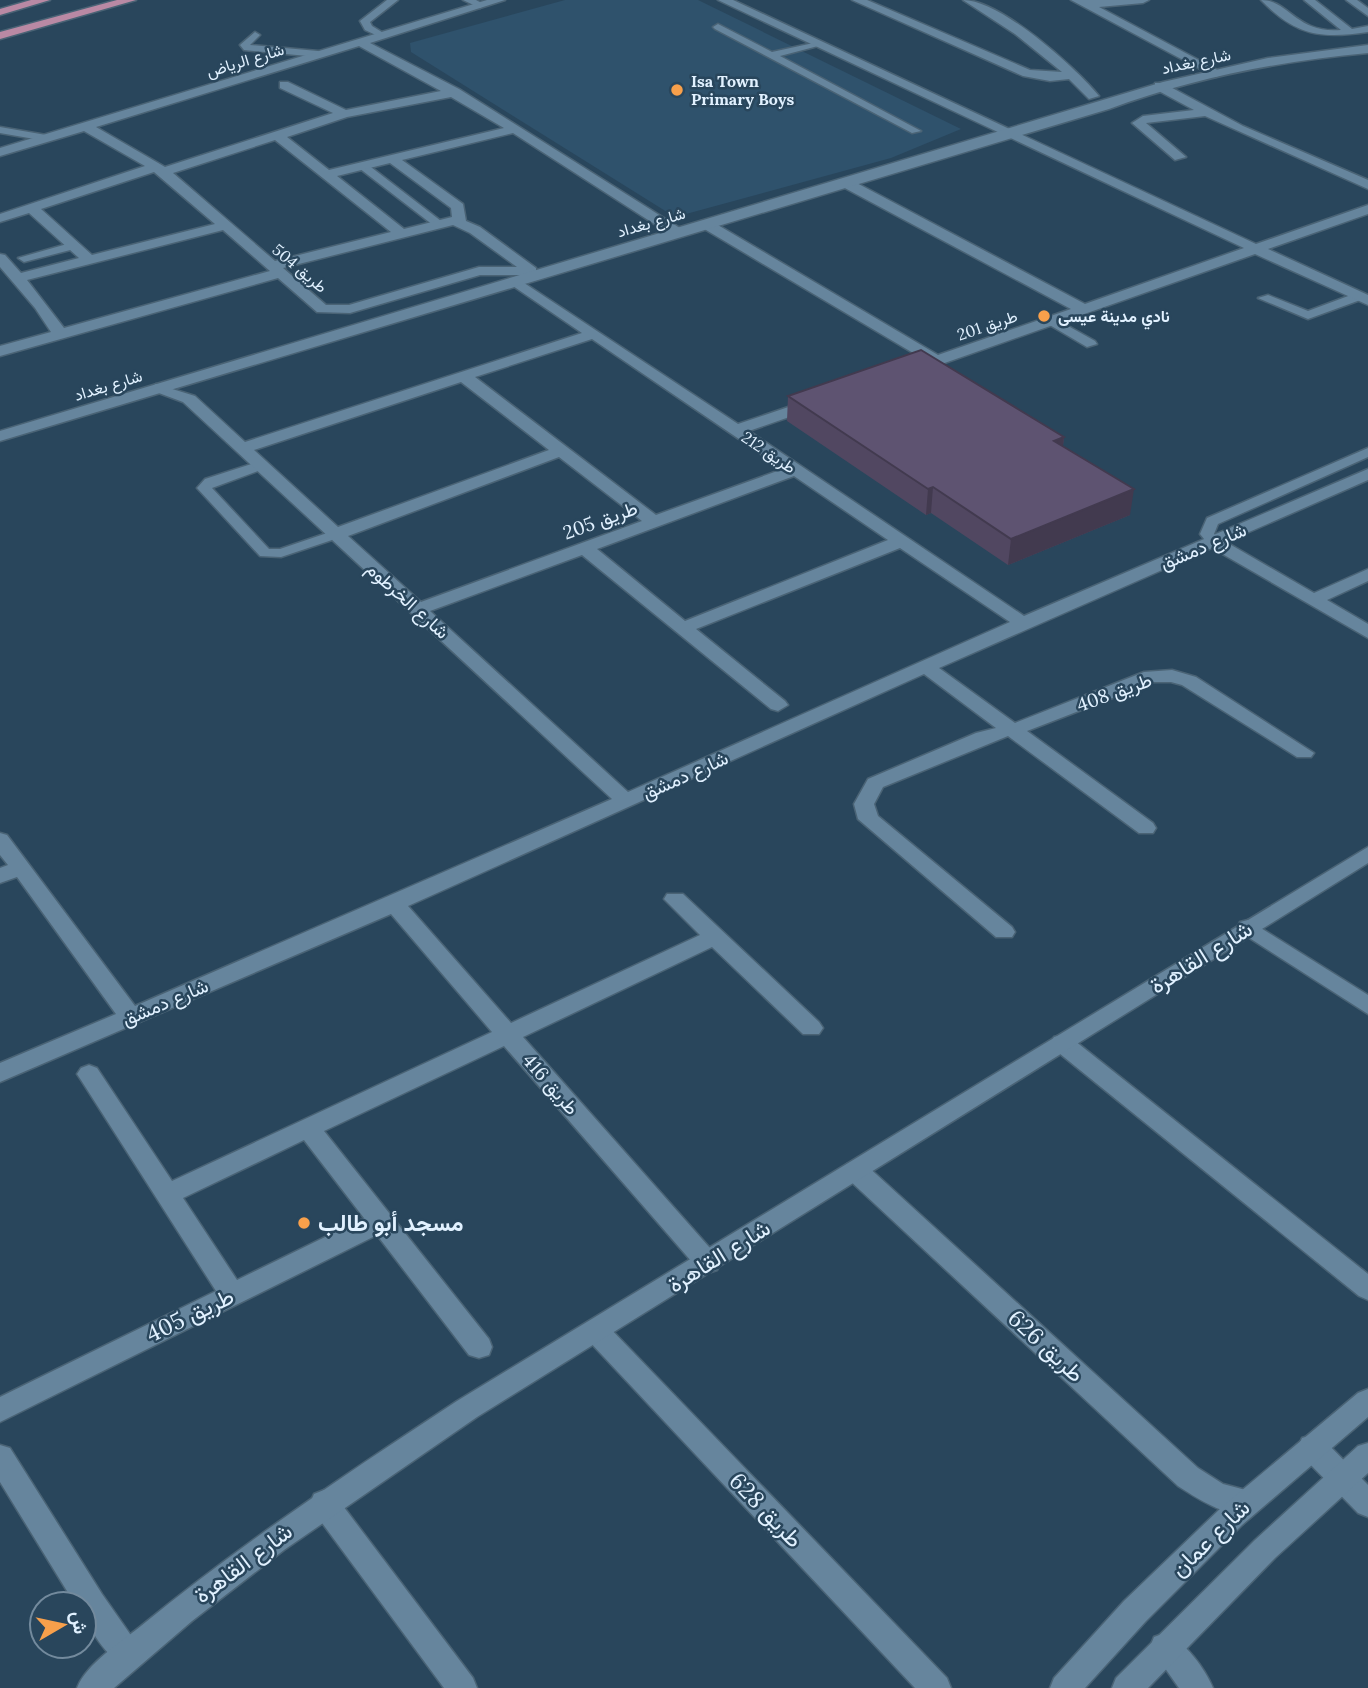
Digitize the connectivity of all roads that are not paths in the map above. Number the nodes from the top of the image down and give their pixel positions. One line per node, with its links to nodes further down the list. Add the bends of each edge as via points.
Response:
1 (44, 0): 14 (main road)
2 (130, 0): 21 (main road)
3 (393, 0): 19 (lane, via 365,21)
4 (499, 0): 12 (street, شارع الرياض)
5 (724, 0): 23 (street)
6 (858, 0): 28 (street, via 1027,73)
7 (969, 0): 28 (street)
8 (1143, 0): 13 (street)
9 (1266, 0): 18 (lane, via 1307,32)
10 (1309, 0): 18 (lane)
11 (1351, 0): 15 (lane)
12 (474, 2): 19 (street, شارع الرياض)
13 (1082, 3): 27 (street)
14 (0, 12)
15 (1367, 12)
16 (718, 27): 26 (lane)
17 (1368, 29): 18 (lane)
18 (1349, 32)
19 (380, 34): 22 (street, شارع الرياض)
20 (255, 35): 25 (lane, via 247,48)
21 (0, 36)
22 (360, 41): 25 (street, شارع الرياض); 31 (street)
23 (815, 44): 26 (lane); 39 (street)
24 (1368, 51): 27 (street, شارع بغداد, via 1315,55)
25 (318, 54): 35 (street, شارع الرياض)
26 (770, 55): 38 (lane)
27 (1219, 74): 30 (street, شارع بغداد)
28 (1074, 75): 32 (street)
29 (284, 85): 34 (street)
30 (1159, 86): 33 (street); 39 (street, شارع بغداد)
31 (456, 92): 34 (street); 36 (street)
32 (1093, 96)
33 (1205, 112): 43 (street, via 1138,123); 49 (street)
34 (344, 114): 40 (street)
35 (85, 126): 41 (street, شارع الرياض); 46 (street, طريق 504)
36 (515, 129): 44 (street); 58 (street)
37 (0, 130): 41 (lane)
38 (916, 131)
39 (1012, 134): 48 (street, شارع بغداد); 60 (street)
40 (278, 136): 46 (street); 47 (street)
41 (46, 138): 42 (street, شارع الرياض)
42 (0, 152)
43 (1180, 157)
44 (393, 159): 45 (street); 53 (street, via 458,207)
45 (363, 166): 47 (street); 54 (lane)
46 (159, 170): 50 (street); 56 (street, طريق 504)
47 (327, 174): 57 (street)
48 (846, 183): 55 (street, شارع بغداد); 70 (street)
49 (1368, 186)
50 (31, 207): 52 (street); 59 (street)
51 (1368, 209): 60 (street, طريق 201)
52 (0, 218)
53 (456, 220): 54 (street); 65 (street)
54 (438, 223): 57 (street)
55 (706, 224): 58 (street, شارع بغداد); 76 (street)
56 (223, 226): 63 (street); 64 (street, طريق 504)
57 (401, 233): 64 (street)
58 (678, 233): 65 (street, شارع بغداد)
59 (74, 246): 62 (lane); 63 (street)
60 (1257, 249): 69 (street); 70 (street, طريق 201)
61 (0, 258): 66 (street)
62 (24, 258)
63 (89, 260): 66 (street)
64 (275, 270): 65 (street, طريق 504, via 318,306 335,311 479,271); 72 (street)
65 (533, 273): 67 (street, شارع بغداد)
66 (19, 278): 72 (street)
67 (515, 281): 73 (street, طريق 212); 79 (street, شارع بغداد)
68 (1264, 298): 69 (lane, via 1308,315)
69 (1363, 298)
70 (1085, 310): 71 (street, طريق 201)
71 (1052, 321): 74 (lane); 76 (street, طريق 201)
72 (61, 334): 75 (street)
73 (593, 334): 78 (street); 83 (street, طريق 212)
74 (1091, 344)
75 (0, 351)
76 (937, 361): 77 (street, طريق 201)
77 (899, 374)
78 (463, 376): 85 (street); 86 (street)
79 (193, 378): 80 (street, شارع بغداد); 81 (street)
80 (156, 389): 81 (street, شارع الخرطوم); 84 (street, شارع بغداد)
81 (189, 399): 85 (street, شارع الخرطوم)
82 (824, 400): 83 (street)
83 (736, 430): 89 (street, طريق 212)
84 (0, 436)
85 (242, 448): 88 (street, شارع الخرطوم)
86 (561, 451): 91 (street); 92 (street)
87 (1368, 452): 94 (lane, via 1212,521 1207,529)
88 (261, 465): 92 (street, شارع الخرطوم); 92 (lane, via 209,482 204,488 262,550 281,553)
89 (795, 470): 91 (street, طريق 205); 93 (street, طريق 212)
90 (1368, 474): 94 (street, شارع دمشق)
91 (654, 522): 95 (street, طريق 205)
92 (336, 534): 98 (street, شارع الخرطوم)
93 (901, 541): 99 (street, طريق 212); 100 (street)
94 (1214, 542): 97 (street); 99 (street, شارع دمشق)
95 (584, 548): 98 (street, طريق 205); 100 (street)
96 (1368, 574): 97 (street)
97 (1313, 600): 101 (street)
98 (419, 609): 106 (street, شارع الخرطوم)
99 (1023, 623): 102 (street, شارع دمشق)
100 (683, 628): 103 (street)
101 (1368, 632)
102 (926, 667): 104 (street); 106 (street, شارع دمشق)
103 (779, 705)
104 (1012, 729): 105 (street, طريق 408, via 1142,678 1172,676 1196,684); 107 (street); 115 (street, طريق 408, via 875,783 864,804 868,819)
105 (1304, 753)
106 (626, 802): 113 (street, شارع دمشق)
107 (1146, 828)
108 (0, 840): 110 (street)
109 (1368, 854): 114 (street, شارع القاهرة)
110 (21, 868): 111 (street); 118 (street)
111 (0, 876)
112 (675, 899): 116 (street)
113 (394, 904): 118 (street, شارع دمشق); 120 (street, طريق 416)
114 (1248, 927): 117 (street); 121 (street, شارع القاهرة)
115 (1004, 932)
116 (715, 937): 119 (street); 120 (street)
117 (1368, 1006)
118 (131, 1017): 122 (street, شارع دمشق)
119 (811, 1028)
120 (508, 1034): 124 (street); 128 (street, طريق 416)
121 (1062, 1043): 125 (street, شارع القاهرة); 129 (street)
122 (0, 1073)
123 (89, 1074): 126 (street)
124 (308, 1128): 126 (street); 127 (street)
125 (856, 1171): 128 (street, شارع القاهرة); 139 (street, طريق 626, via 1188,1477 1216,1495)
126 (167, 1194): 130 (street)
127 (380, 1221): 130 (street, طريق 405); 132 (street)
128 (708, 1263): 131 (street, شارع القاهرة)
129 (1368, 1289)
130 (232, 1294): 134 (street, طريق 405)
131 (596, 1331): 140 (street, شارع القاهرة); 146 (street, طريق 628)
132 (479, 1347)
133 (1368, 1401): 135 (street, شارع عمان)
134 (0, 1410)
135 (1312, 1447): 138 (street); 139 (street, شارع عمان)
136 (1368, 1455): 138 (street)
137 (0, 1457): 143 (street, via 91,1604)
138 (1342, 1477): 141 (street); 142 (street)
139 (1247, 1502): 147 (street, شارع عمان, via 1135,1611)
140 (324, 1503): 143 (street, شارع القاهرة, via 221,1577); 145 (street)
141 (1368, 1504)
142 (1165, 1647): 148 (street); 149 (street)
143 (129, 1654): 144 (street, شارع القاهرة)
144 (92, 1688)
145 (462, 1688)
146 (936, 1688)
147 (1065, 1688)
148 (1127, 1688)
149 (1198, 1688)

